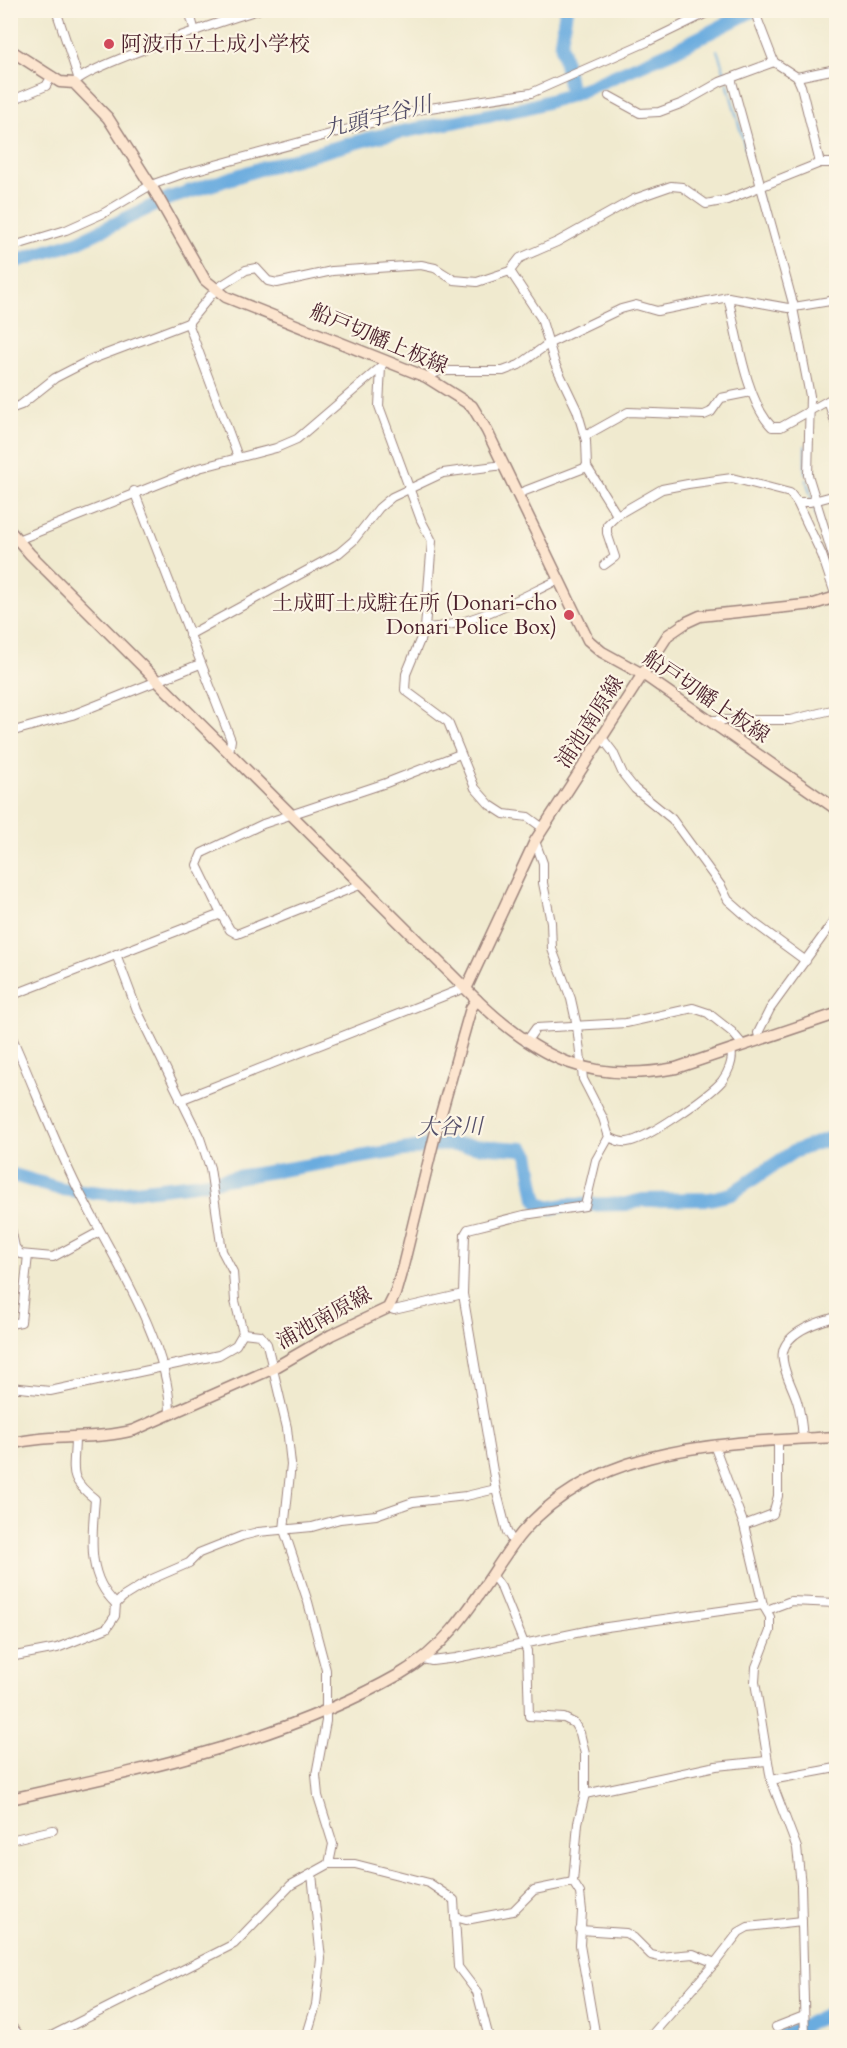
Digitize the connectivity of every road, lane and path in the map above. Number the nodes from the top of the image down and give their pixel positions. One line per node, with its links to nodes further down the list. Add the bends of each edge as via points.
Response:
1 (56, 10): 13 (street)
2 (189, 10): 6 (street)
3 (258, 10): 6 (street)
4 (713, 10): 18 (street, via 531,93 423,109 182,174)
5 (754, 10): 8 (street)
6 (195, 32): 13 (street)
7 (10, 50): 10 (main road, 船戸切幡上板線)
8 (774, 62): 11 (street); 12 (street)
9 (837, 69): 11 (street)
10 (52, 76): 13 (main road, 船戸切幡上板線, via 60,82); 15 (street, via 46,86)
11 (797, 77): 16 (street)
12 (728, 79): 14 (street, via 683,103 652,113 640,113); 19 (street)
13 (76, 80): 18 (main road, 船戸切幡上板線, via 108,118)
14 (609, 96)
15 (10, 101)
16 (820, 163): 17 (street, via 833,162); 19 (street)
17 (837, 166)
18 (153, 188): 20 (street, via 66,230); 22 (main road, 船戸切幡上板線, via 205,280)
19 (759, 189): 21 (street, via 706,204 682,187 670,186 634,199 520,258); 25 (street)
20 (10, 247)
21 (510, 271): 22 (street, via 477,282 454,280 435,268 421,265 332,271 277,283 268,281 256,268); 27 (street, via 541,318)
22 (216, 289): 26 (street); 28 (main road, 船戸切幡上板線, via 226,297)
23 (728, 297): 25 (street); 27 (street, via 657,311 636,305); 30 (street)
24 (837, 300): 25 (street)
25 (792, 308): 34 (street, via 807,377)
26 (188, 323): 33 (street, via 90,360); 37 (street)
27 (548, 344): 29 (street, via 519,365 503,371 440,371); 36 (street)
28 (383, 364): 29 (main road, 船戸切幡上板線); 37 (street, via 297,439); 40 (street, via 379,406)
29 (426, 377): 38 (main road, 船戸切幡上板線, via 472,406)
30 (751, 392): 34 (street, via 772,427 781,427); 36 (street, via 721,398 704,415 628,412)
31 (837, 396): 32 (street)
32 (828, 401): 34 (street); 35 (street)
33 (10, 409)
34 (808, 413): 45 (street, via 807,464)
35 (837, 425)
36 (585, 436): 39 (street)
37 (238, 457): 41 (street)
38 (503, 465): 40 (street, via 443,473); 42 (main road, 船戸切幡上板線)
39 (587, 466): 42 (street); 46 (street)
40 (412, 489): 52 (street, via 432,541); 53 (street, via 379,508 339,553)
41 (134, 491): 47 (street); 53 (street)
42 (517, 494): 50 (main road, 船戸切幡上板線)
43 (837, 495): 45 (street)
44 (797, 502): 45 (street); 46 (street, via 790,493 732,478 662,489); 51 (street)
45 (813, 502): 49 (street)
46 (617, 515): 48 (street, via 607,525 615,557)
47 (13, 538): 56 (main road)
48 (604, 565)
49 (837, 566)
50 (558, 580): 52 (street, via 448,627); 55 (main road, 船戸切幡上板線, via 588,640)
51 (836, 597): 55 (main road, 浦池南原線, via 814,604 700,616 687,621 668,635)
52 (425, 628): 62 (street, via 406,674 405,690 448,722)
53 (189, 635): 54 (street)
54 (200, 664): 56 (street); 61 (street, via 231,740)
55 (644, 675): 58 (main road, 船戸切幡上板線); 60 (main road, 浦池南原線)
56 (157, 681): 59 (street, via 72,715); 61 (main road)
57 (837, 709): 58 (street, via 790,720)
58 (707, 721): 63 (main road, 船戸切幡上板線)
59 (10, 732)
60 (603, 739): 65 (main road, 浦池南原線); 71 (street, via 622,774 672,819 722,886 728,900)
61 (228, 752): 64 (main road)
62 (460, 754): 64 (street); 65 (street, via 475,788 490,805 504,814 528,817)
63 (837, 809)
64 (290, 814): 67 (main road); 68 (street, via 202,853 197,865)
65 (543, 828): 66 (main road, 浦池南原線)
66 (535, 841): 72 (main road, 浦池南原線); 76 (street, via 543,863 552,949)
67 (362, 884): 68 (street, via 237,934); 72 (main road)
68 (221, 914): 70 (street)
69 (837, 918): 71 (street)
70 (116, 954): 73 (street); 83 (street, via 136,1010)
71 (806, 961): 78 (street, via 770,1009 758,1033)
72 (467, 987): 74 (main road); 83 (street)
73 (10, 996)
74 (477, 1000): 79 (main road); 89 (main road, 浦池南原線, via 471,1008 398,1284)
75 (837, 1014): 78 (main road)
76 (577, 1026): 79 (street, via 536,1028); 80 (street, via 626,1023 693,1008 708,1012); 82 (street)
77 (10, 1033): 86 (street)
78 (760, 1040): 80 (main road)
79 (526, 1042): 82 (main road)
80 (743, 1045): 81 (main road)
81 (730, 1050): 82 (main road, via 676,1068 632,1075); 84 (street, via 728,1071 722,1081 676,1116 638,1140 624,1143)
82 (581, 1068): 84 (street)
83 (180, 1100): 92 (street, via 200,1138 212,1177 222,1251 233,1272)
84 (609, 1137): 88 (street, via 596,1160 585,1206 468,1229)
85 (10, 1224): 87 (street, via 15,1247 20,1254)
86 (99, 1232): 87 (street, via 53,1257); 93 (street, via 128,1283)
87 (28, 1255): 91 (street, via 21,1322)
88 (464, 1294): 89 (street, via 394,1310); 103 (street)
89 (388, 1308): 94 (main road, 浦池南原線, via 330,1335)
90 (837, 1317): 99 (street, via 793,1337 783,1354 798,1403)
91 (10, 1324)
92 (243, 1333): 93 (street, via 236,1345 219,1355); 94 (street, via 260,1335)
93 (164, 1368): 95 (street, via 50,1391); 96 (street)
94 (274, 1368): 96 (main road, 浦池南原線); 105 (street, via 291,1464)
95 (10, 1387)
96 (170, 1412): 97 (main road, 浦池南原線, via 117,1435)
97 (75, 1436): 101 (main road, 浦池南原線, via 38,1437); 109 (street, via 74,1479 95,1499 93,1564 97,1579)
98 (837, 1437): 99 (main road)
99 (803, 1438): 100 (main road)
100 (778, 1440): 102 (main road); 104 (street, via 778,1496 773,1514)
101 (10, 1444)
102 (714, 1445): 104 (street); 106 (main road, via 677,1451 592,1477 550,1505)
103 (496, 1489): 105 (street); 106 (street, via 507,1532)
104 (744, 1525): 110 (street)
105 (284, 1530): 109 (street, via 258,1532 199,1553 189,1563 133,1591); 114 (street, via 326,1670)
106 (514, 1543): 107 (main road)
107 (493, 1576): 111 (street); 113 (main road, via 457,1625)
108 (837, 1603): 110 (street, via 791,1601)
109 (116, 1604): 112 (street, via 115,1616 107,1628 57,1648)
110 (765, 1607): 111 (street, via 600,1628); 115 (street, via 770,1631 756,1666 755,1682)
111 (524, 1644): 113 (street, via 456,1658); 118 (street, via 529,1716 564,1718 574,1723 585,1755)
112 (10, 1657)
113 (423, 1659): 114 (main road)
114 (326, 1709): 119 (main road, via 213,1750); 122 (street, via 316,1775 318,1796 333,1844)
115 (766, 1761): 117 (street); 118 (street, via 716,1766)
116 (837, 1768): 117 (street)
117 (771, 1780): 126 (street, via 796,1848)
118 (585, 1794): 124 (street)
119 (10, 1799)
120 (53, 1830): 121 (street)
121 (10, 1840)
122 (329, 1864): 123 (street); 125 (street, via 355,1864 429,1883 454,1900)
123 (312, 1874): 133 (street, via 291,1885 234,1944); 134 (street, via 321,1959 316,2005)
124 (573, 1881): 125 (street, via 534,1890 513,1911 466,1920); 127 (street, via 580,1893)
125 (454, 1917): 135 (street, via 458,1967 477,1992)
126 (802, 1920): 128 (street, via 748,1927 738,1932); 129 (street)
127 (580, 1930): 128 (street, via 626,1933 651,1955 693,1954); 136 (street)
128 (715, 1963): 137 (street)
129 (804, 2017): 131 (street); 138 (street)
130 (10, 2025): 132 (street)
131 (776, 2027)
132 (22, 2037)
133 (47, 2037)
134 (306, 2037)
135 (489, 2037)
136 (596, 2037)
137 (649, 2037)
138 (804, 2037)

